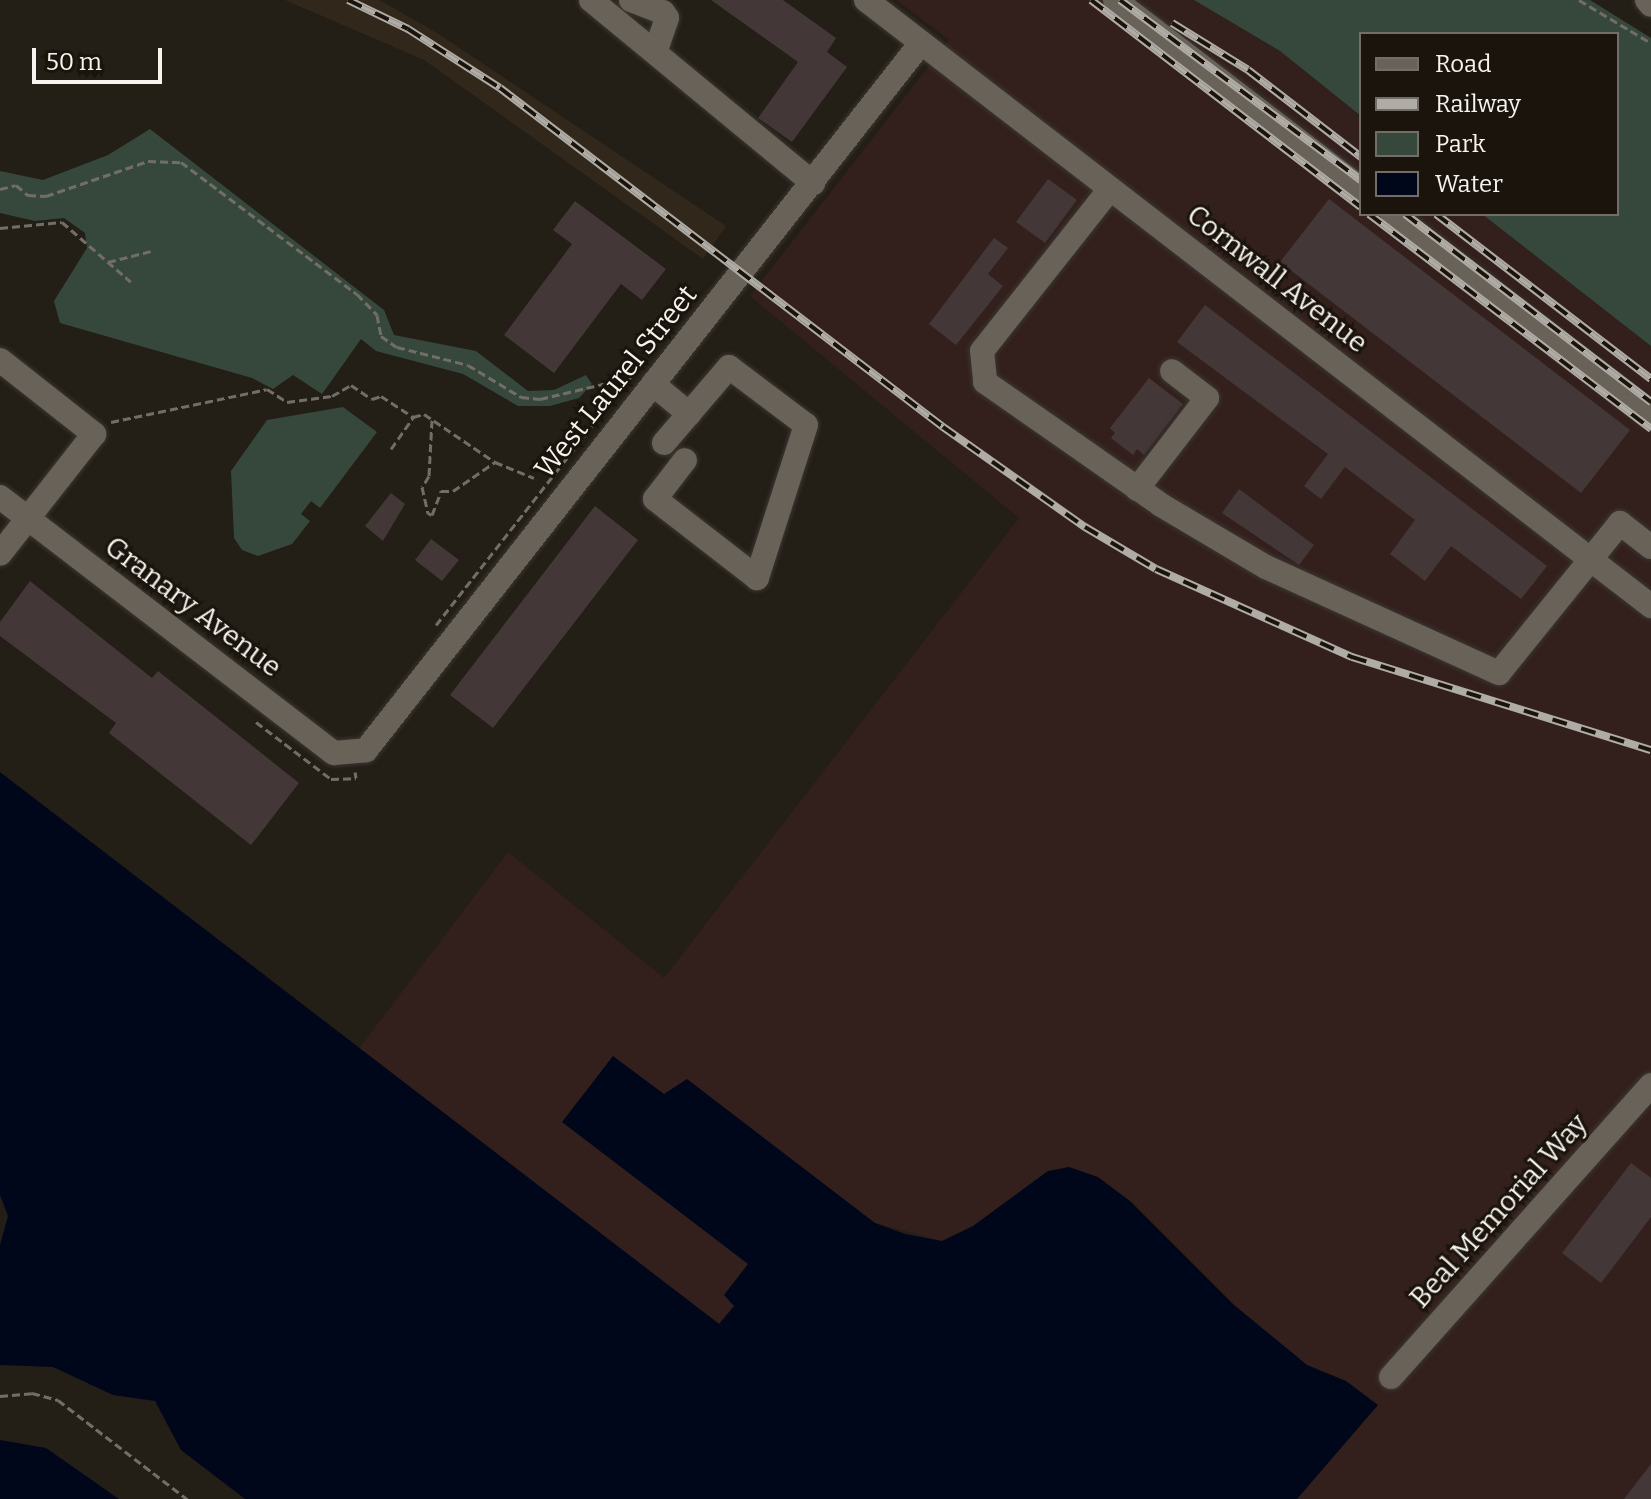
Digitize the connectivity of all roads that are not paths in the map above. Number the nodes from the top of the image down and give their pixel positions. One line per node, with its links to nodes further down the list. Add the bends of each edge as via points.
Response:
1 (631, 0): 8 (street, via 667,18)
2 (866, 0): 7 (street, Cornwall Avenue)
3 (1115, 0): 10 (street)
4 (1647, 0): 6 (street)
5 (601, 4): 8 (street)
6 (1651, 5)
7 (921, 43): 9 (street, West Laurel Street); 11 (street, Cornwall Avenue)
8 (656, 50): 9 (street, via 696,91)
9 (813, 183): 15 (street, West Laurel Street)
10 (1359, 187)
11 (1110, 189): 20 (street, via 982,351 985,382); 25 (street, Cornwall Avenue)
12 (1395, 216): 17 (street)
13 (0, 360): 22 (street, via 94,434)
14 (1172, 371): 20 (street, via 1207,398)
15 (653, 384): 16 (street); 27 (street, West Laurel Street, via 366,750)
16 (689, 414): 18 (street); 19 (street, via 729,367 806,425 757,578 655,499)
17 (1651, 416)
18 (664, 443)
19 (685, 460)
20 (1137, 489): 25 (street, via 1266,567 1499,673)
21 (0, 497): 22 (street, Granary Avenue)
22 (28, 518): 24 (street); 27 (street, Granary Avenue, via 334,753)
23 (1651, 547): 25 (street, via 1620,523)
24 (0, 554)
25 (1591, 559): 26 (street, Cornwall Avenue)
26 (1651, 606)
27 (354, 754)
28 (1651, 1085): 29 (street, Beal Memorial Way)
29 (1391, 1377)

